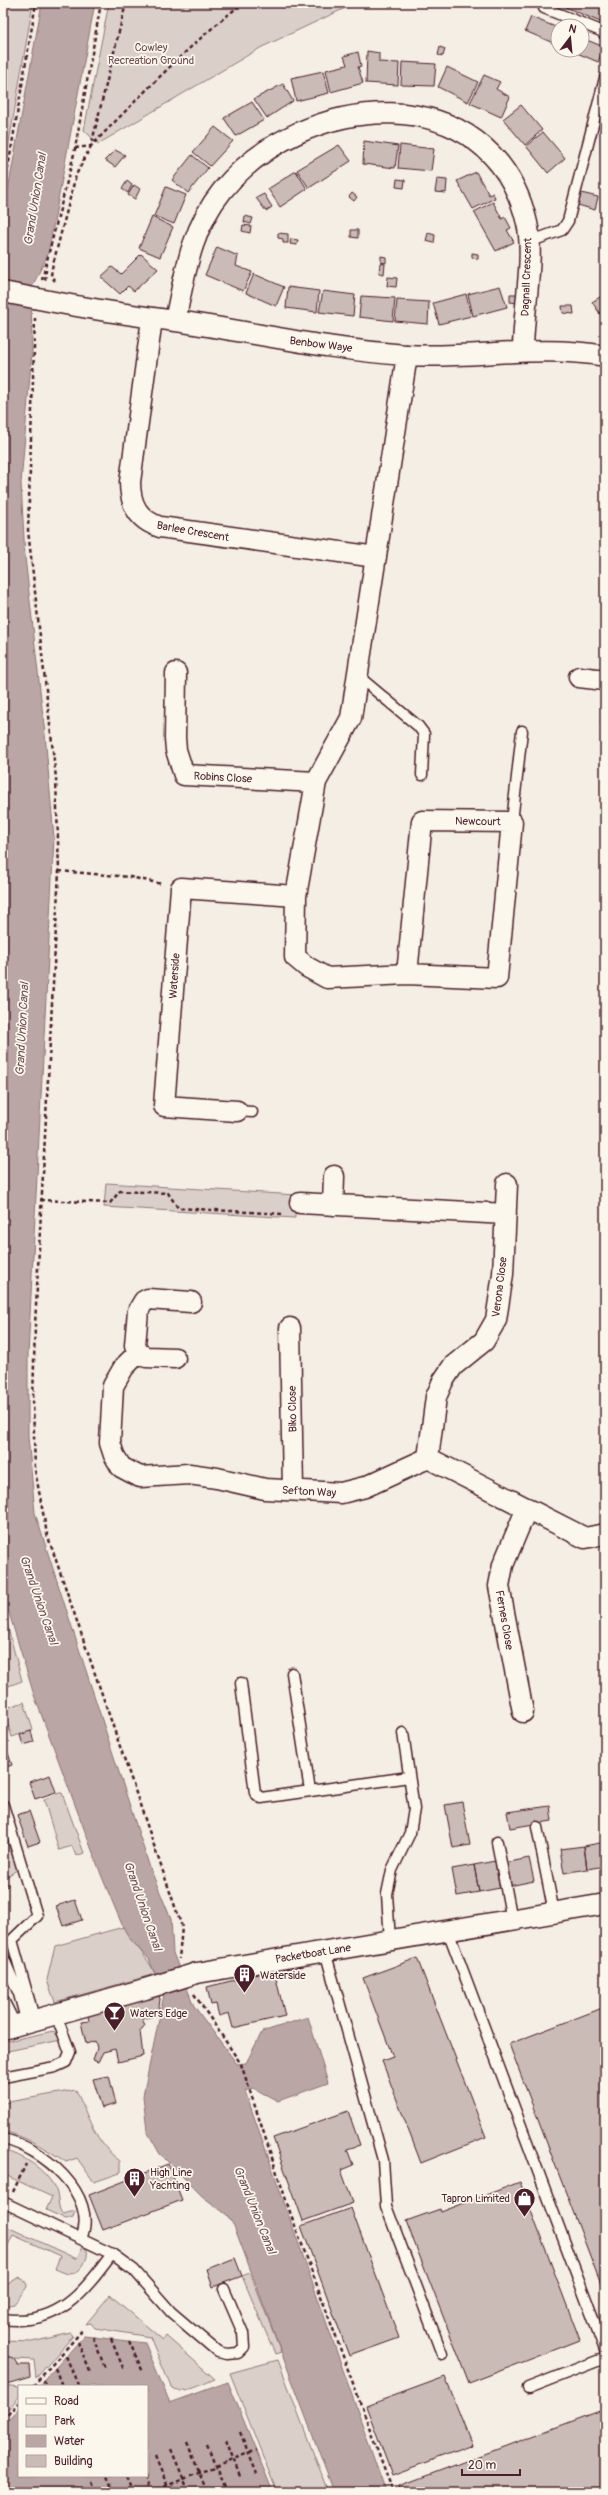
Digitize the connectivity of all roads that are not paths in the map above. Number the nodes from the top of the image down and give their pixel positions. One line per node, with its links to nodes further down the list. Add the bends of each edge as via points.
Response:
1 (544, 8): 2 (lane, via 601,31)
2 (605, 35)
3 (605, 78): 4 (lane, via 568,221 562,230)
4 (529, 242): 7 (street, Dagnall Crescent, via 527,223 509,178 499,164 471,138 446,125 418,116 389,112 329,120 268,147 223,190 196,231 189,252); 8 (street, Dagnall Crescent)
5 (3, 292): 6 (street, Benbow Waye, bridge)
6 (152, 319): 7 (street, Benbow Waye); 11 (street, Barlee Crescent, via 130,482 135,510 146,520 160,527)
7 (175, 321): 9 (street, Benbow Waye, via 292,341)
8 (523, 350): 9 (street, Benbow Waye); 10 (street, Benbow Waye, via 582,352)
9 (407, 355): 11 (street)
10 (605, 356)
11 (376, 557): 13 (street)
12 (176, 673): 18 (street, Robins Close, via 175,738 184,775)
13 (358, 676): 17 (lane, via 418,726 424,734); 18 (street, via 351,718)
14 (579, 677): 15 (street)
15 (605, 687)
16 (522, 731): 19 (lane)
17 (422, 775)
18 (316, 782): 20 (street, Newcourt)
19 (512, 822): 21 (street, Newcourt, via 422,820); 21 (street, Newcourt, via 497,978)
20 (296, 896): 21 (street, Newcourt, via 295,957 307,967 327,978); 22 (street, Waterside, via 181,888 164,1110)
21 (407, 974)
22 (245, 1112)
23 (334, 1176): 26 (street)
24 (507, 1184): 27 (street, Verona Close)
25 (300, 1203): 26 (street)
26 (333, 1204): 27 (street)
27 (506, 1214): 32 (street, Verona Close, via 503,1274 496,1320 484,1341 453,1366 443,1381 436,1397)
28 (191, 1302): 30 (street, via 148,1299 144,1301 138,1311 135,1345)
29 (290, 1328): 33 (street, Biko Close)
30 (138, 1353): 31 (street, via 146,1357); 33 (street, Sefton Way, via 124,1367 114,1386 110,1444 121,1467 147,1478 189,1474 265,1489)
31 (176, 1358)
32 (428, 1458): 33 (street, Sefton Way, via 365,1487 347,1491 316,1492); 34 (street)
33 (293, 1489)
34 (527, 1508): 35 (street, via 584,1538); 38 (street, Fernes Close, via 503,1565 499,1586)
35 (605, 1534)
36 (292, 1673): 41 (lane)
37 (241, 1682): 41 (lane, via 255,1793 261,1798)
38 (523, 1712)
39 (402, 1733): 40 (lane)
40 (409, 1778): 41 (lane); 49 (lane, via 414,1810 410,1833 392,1870 386,1894)
41 (310, 1791)
42 (3, 1805): 54 (lane, via 37,1916 12,1940)
43 (537, 1827): 46 (lane)
44 (497, 1842): 47 (lane)
45 (605, 1904): 46 (street, Packetboat Lane)
46 (554, 1913): 47 (street, Packetboat Lane)
47 (512, 1920): 48 (street, Packetboat Lane)
48 (448, 1931): 49 (street, Packetboat Lane); 62 (lane)
49 (390, 1940): 50 (street, Packetboat Lane)
50 (325, 1951): 53 (street, Packetboat Lane, bridge, via 189,1968 145,1989); 63 (lane, via 383,2160 386,2206)
51 (3, 1957): 54 (lane, via 19,1994)
52 (3, 2000): 54 (lane)
53 (56, 2015): 54 (street, Packetboat Lane); 55 (lane, via 70,2052 66,2062 55,2067)
54 (20, 2025)
55 (3, 2076)
56 (3, 2139): 58 (lane, via 32,2149 45,2157 63,2175 83,2210 85,2231)
57 (3, 2202): 58 (lane)
58 (81, 2239): 59 (lane)
59 (112, 2254): 60 (lane, via 134,2270 171,2312 218,2352 238,2353 244,2347 243,2333); 61 (lane, via 77,2298 65,2306 26,2319)
60 (224, 2289)
61 (3, 2319)
62 (605, 2350)
63 (442, 2354)
64 (605, 2358): 65 (lane)
65 (528, 2388)

